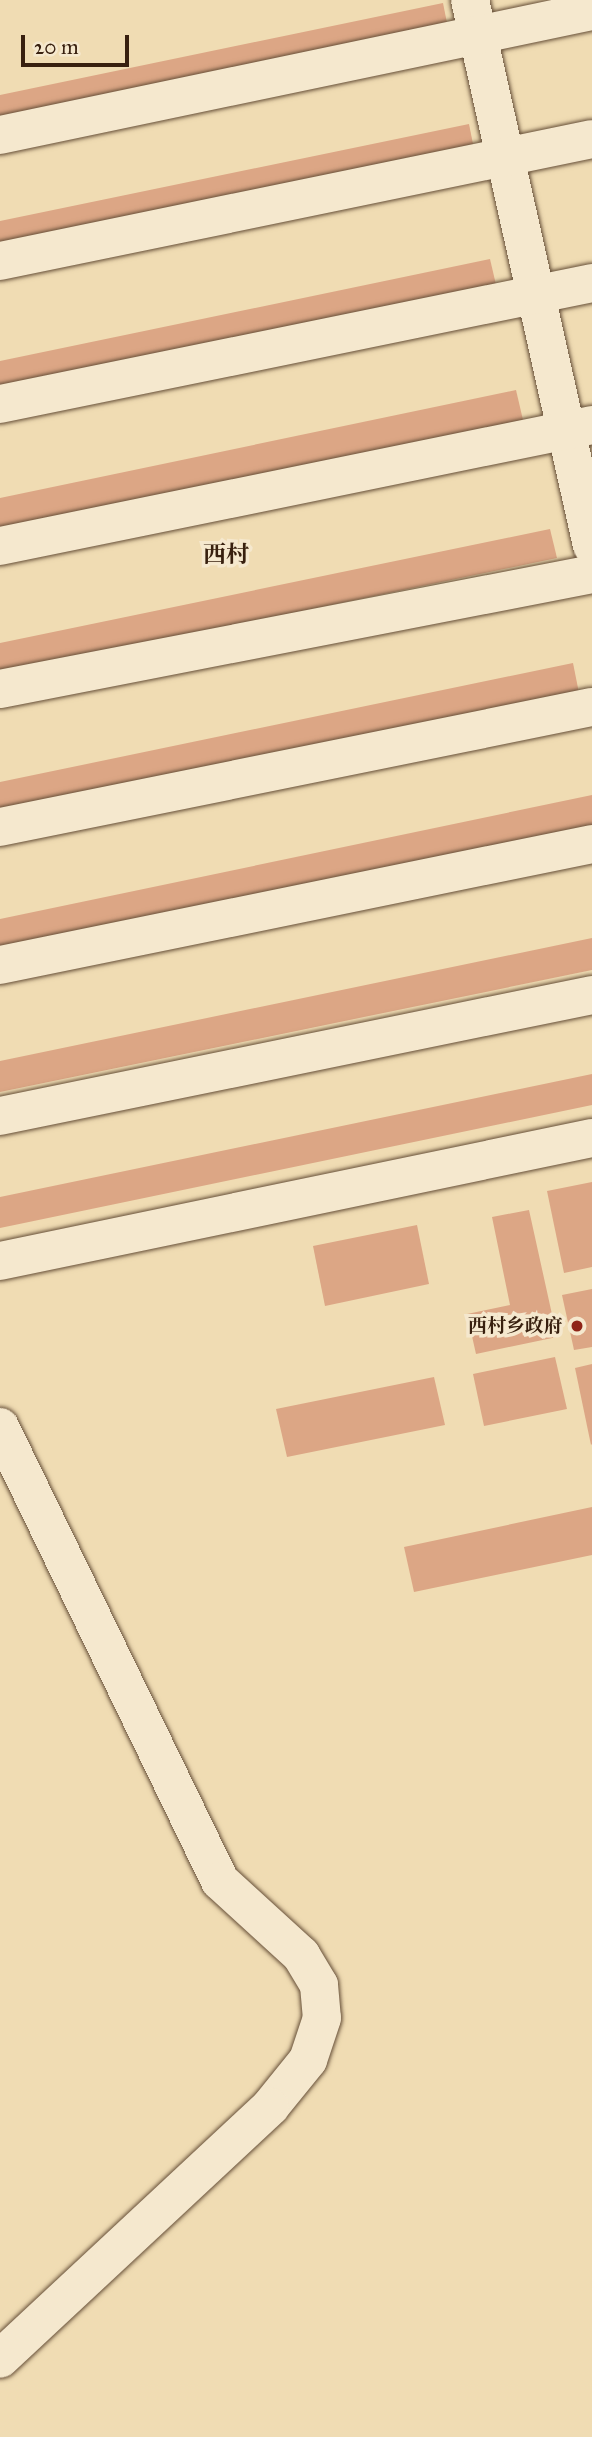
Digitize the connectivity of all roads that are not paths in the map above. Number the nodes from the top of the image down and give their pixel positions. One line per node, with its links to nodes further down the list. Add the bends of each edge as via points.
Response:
1 (592, 11): 2 (street)
2 (474, 18): 3 (street); 5 (street)
3 (0, 135)
4 (592, 139): 5 (street)
5 (505, 157): 6 (street); 8 (street)
6 (0, 261)
7 (592, 283): 8 (street)
8 (536, 295): 9 (street); 10 (street)
9 (0, 404)
10 (579, 427): 11 (street); 12 (street)
11 (0, 546)
12 (592, 546)
13 (592, 574): 14 (street)
14 (0, 689)
15 (592, 707): 16 (street)
16 (0, 827)
17 (592, 844): 18 (street)
18 (0, 965)
19 (592, 995): 20 (street)
20 (0, 1116)
21 (592, 1138): 22 (street)
22 (0, 1261)
23 (0, 1427): 24 (street, via 220,1881 301,1955 319,1986 322,2018 309,2060 270,2107)
24 (0, 2359)

